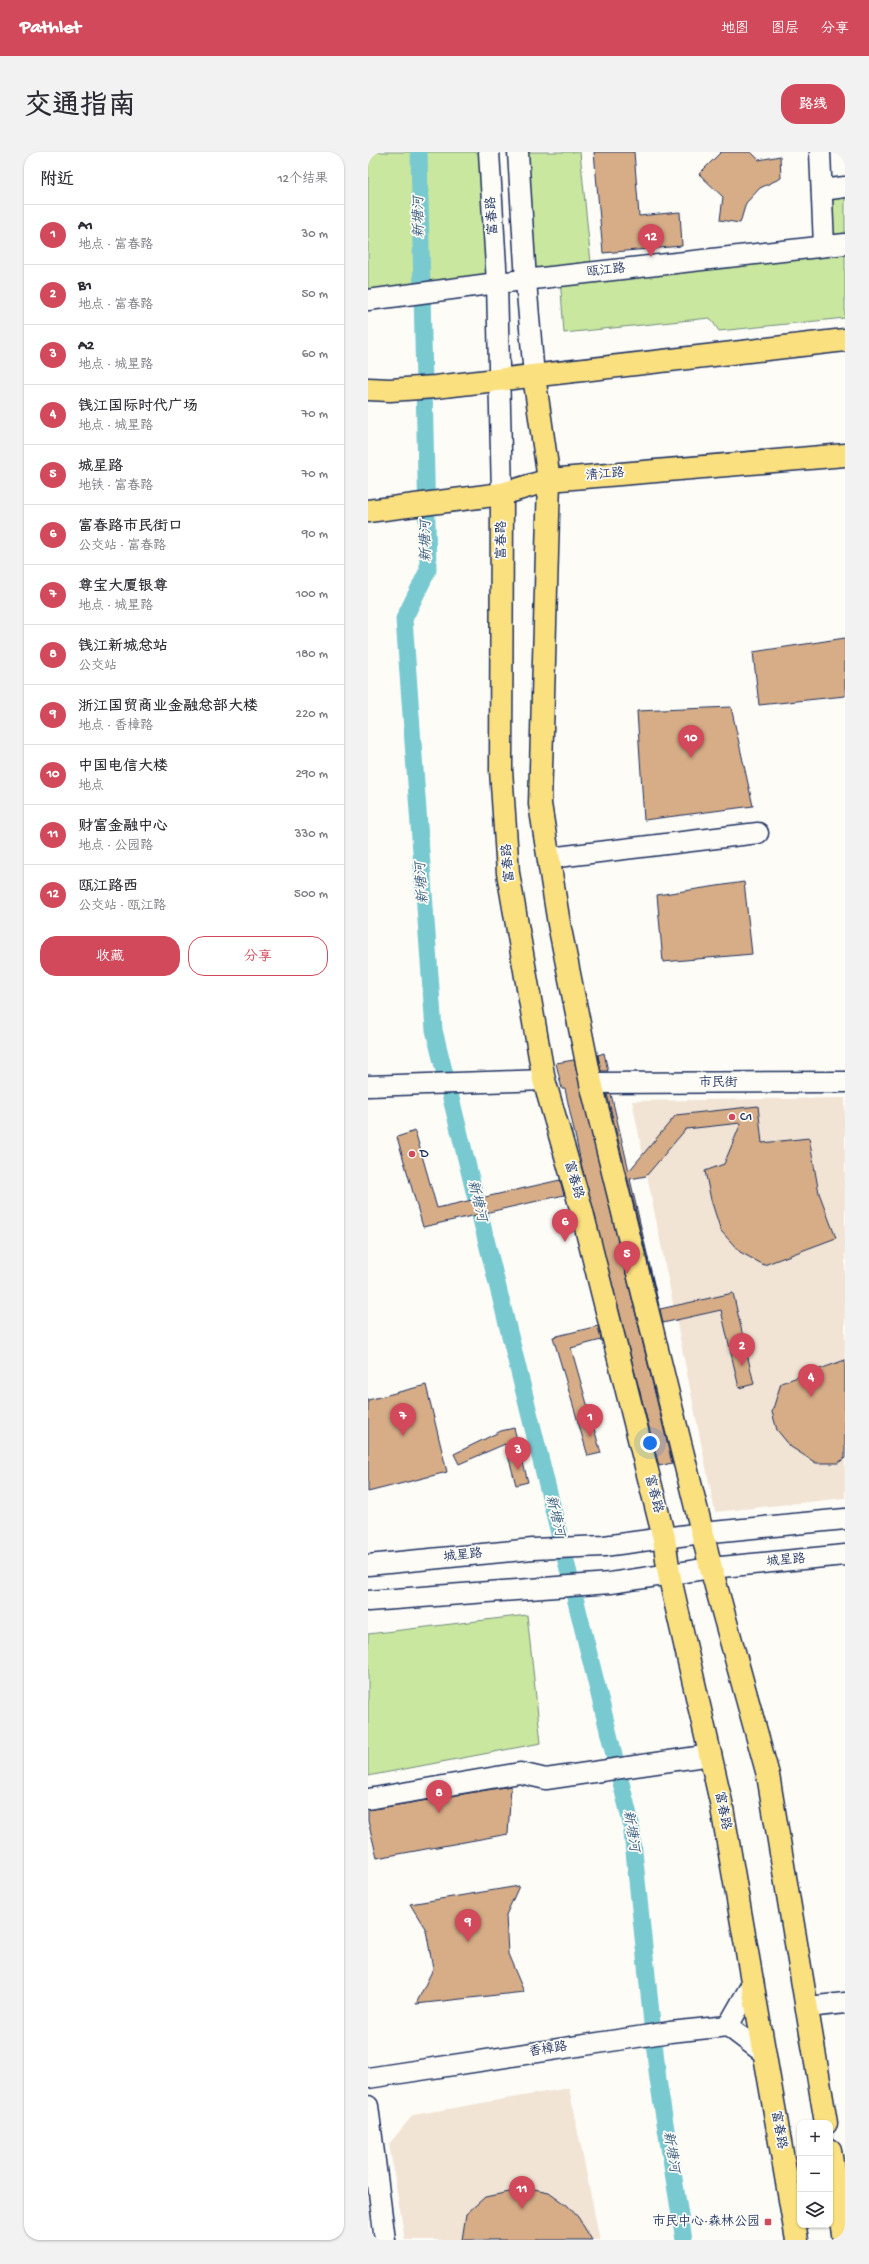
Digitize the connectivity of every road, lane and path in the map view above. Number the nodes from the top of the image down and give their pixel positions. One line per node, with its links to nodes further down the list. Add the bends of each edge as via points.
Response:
1 (488, 152): 9 (street, 富春路)
2 (518, 152): 8 (street)
3 (820, 152): 5 (street)
4 (845, 187): 5 (street)
5 (822, 190): 7 (street)
6 (845, 244): 7 (street, 瓯江路)
7 (824, 246): 8 (street, 瓯江路)
8 (526, 281): 9 (street, 瓯江路); 12 (street)
9 (497, 283): 10 (street, 瓯江路); 13 (street, 富春路)
10 (368, 300)
11 (845, 340): 12 (main road)
12 (534, 376): 13 (main road); 16 (main road)
13 (499, 380): 14 (main road, via 413,389); 17 (street, 富春路)
14 (368, 389)
15 (845, 455): 16 (main road, 清江路)
16 (549, 480): 17 (main road, 清江路); 20 (main road, via 540,804)
17 (502, 494): 18 (main road, 清江路); 21 (main road, 富春路, via 501,770 508,872)
18 (368, 511)
19 (758, 833): 20 (street)
20 (549, 858): 23 (main road, via 559,924)
21 (544, 1080): 24 (street); 27 (main road, 富春路, via 581,1208)
22 (845, 1082): 23 (street, 市民街)
23 (591, 1083): 26 (main road)
24 (368, 1086)
25 (845, 1519): 26 (street, 城星路)
26 (702, 1533): 27 (street, 城星路); 30 (main road)
27 (664, 1538): 29 (street, 城星路, via 604,1546 533,1549); 31 (main road, 富春路)
28 (845, 1555): 30 (street, 城星路)
29 (368, 1565)
30 (710, 1568): 31 (street, 城星路); 37 (main road, via 768,1775)
31 (669, 1574): 32 (street, 城星路, via 610,1583); 33 (main road, 富春路)
32 (368, 1601)
33 (711, 1755): 34 (street, via 546,1779 520,1773); 35 (main road, 富春路)
34 (368, 1799)
35 (752, 1982): 38 (street); 39 (main road, 富春路)
36 (845, 2003): 37 (street)
37 (808, 2007): 42 (main road)
38 (728, 2026): 39 (street); 40 (street, 香樟路, via 670,2032)
39 (765, 2054): 45 (main road, 富春路)
40 (368, 2078)
41 (368, 2106): 44 (street)
42 (826, 2120)
43 (831, 2156): 46 (main road)
44 (385, 2240)
45 (797, 2240)
46 (844, 2240)

